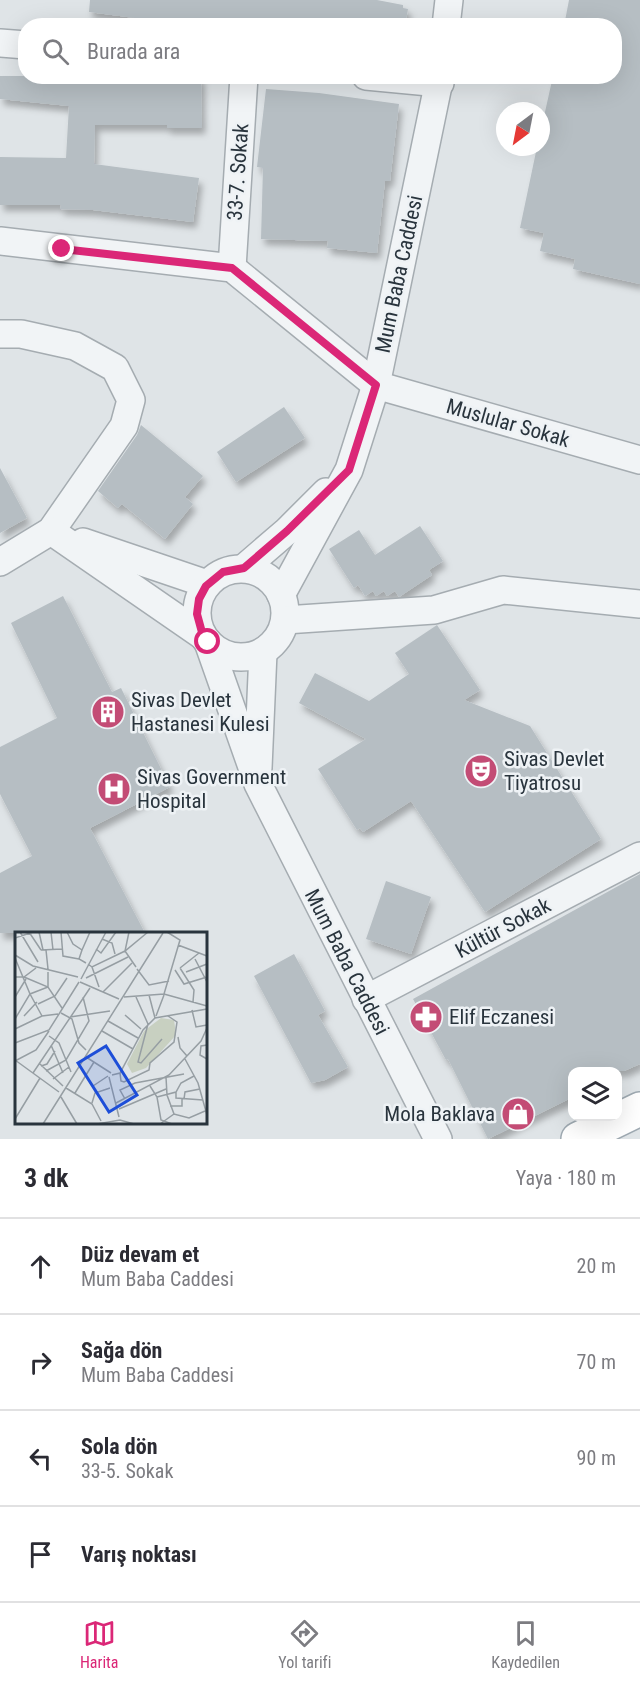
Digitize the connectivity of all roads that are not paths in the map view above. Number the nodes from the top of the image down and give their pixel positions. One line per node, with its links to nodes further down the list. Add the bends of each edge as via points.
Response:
1 (449, 0): 2 (street)
2 (447, 18)
3 (0, 42): 4 (street)
4 (18, 44)
5 (244, 84): 8 (street, 33-7. Sokak)
6 (439, 84): 10 (street, Mum Baba Caddesi)
7 (0, 241): 8 (street)
8 (232, 268): 10 (street)
9 (0, 334): 13 (street, via 21,334 75,346 115,368 131,400 124,426)
10 (376, 385): 11 (street, Muslular Sokak); 12 (street, Mum Baba Caddesi)
11 (640, 460)
12 (349, 470): 15 (street, Mum Baba Caddesi); 18 (street, Mum Baba Caddesi)
13 (51, 531): 14 (street); 16 (street); 19 (street)
14 (0, 562)
15 (244, 568): 16 (street, Mum Baba Caddesi, via 223,572); 18 (street, via 272,581)
16 (207, 584): 19 (street, Mum Baba Caddesi, via 197,614)
17 (640, 604): 18 (street, via 503,590 434,610)
18 (283, 608): 20 (street, Mum Baba Caddesi, via 279,636)
19 (206, 639): 20 (street, via 219,651 234,656); 21 (street, Mum Baba Caddesi)
20 (262, 652): 21 (street, Mum Baba Caddesi)
21 (258, 784): 23 (street, Mum Baba Caddesi)
22 (640, 856): 23 (street, Kültür Sokak)
23 (366, 999): 25 (street, Mum Baba Caddesi)
24 (640, 1109): 26 (main road)
25 (438, 1139)
26 (578, 1139)

